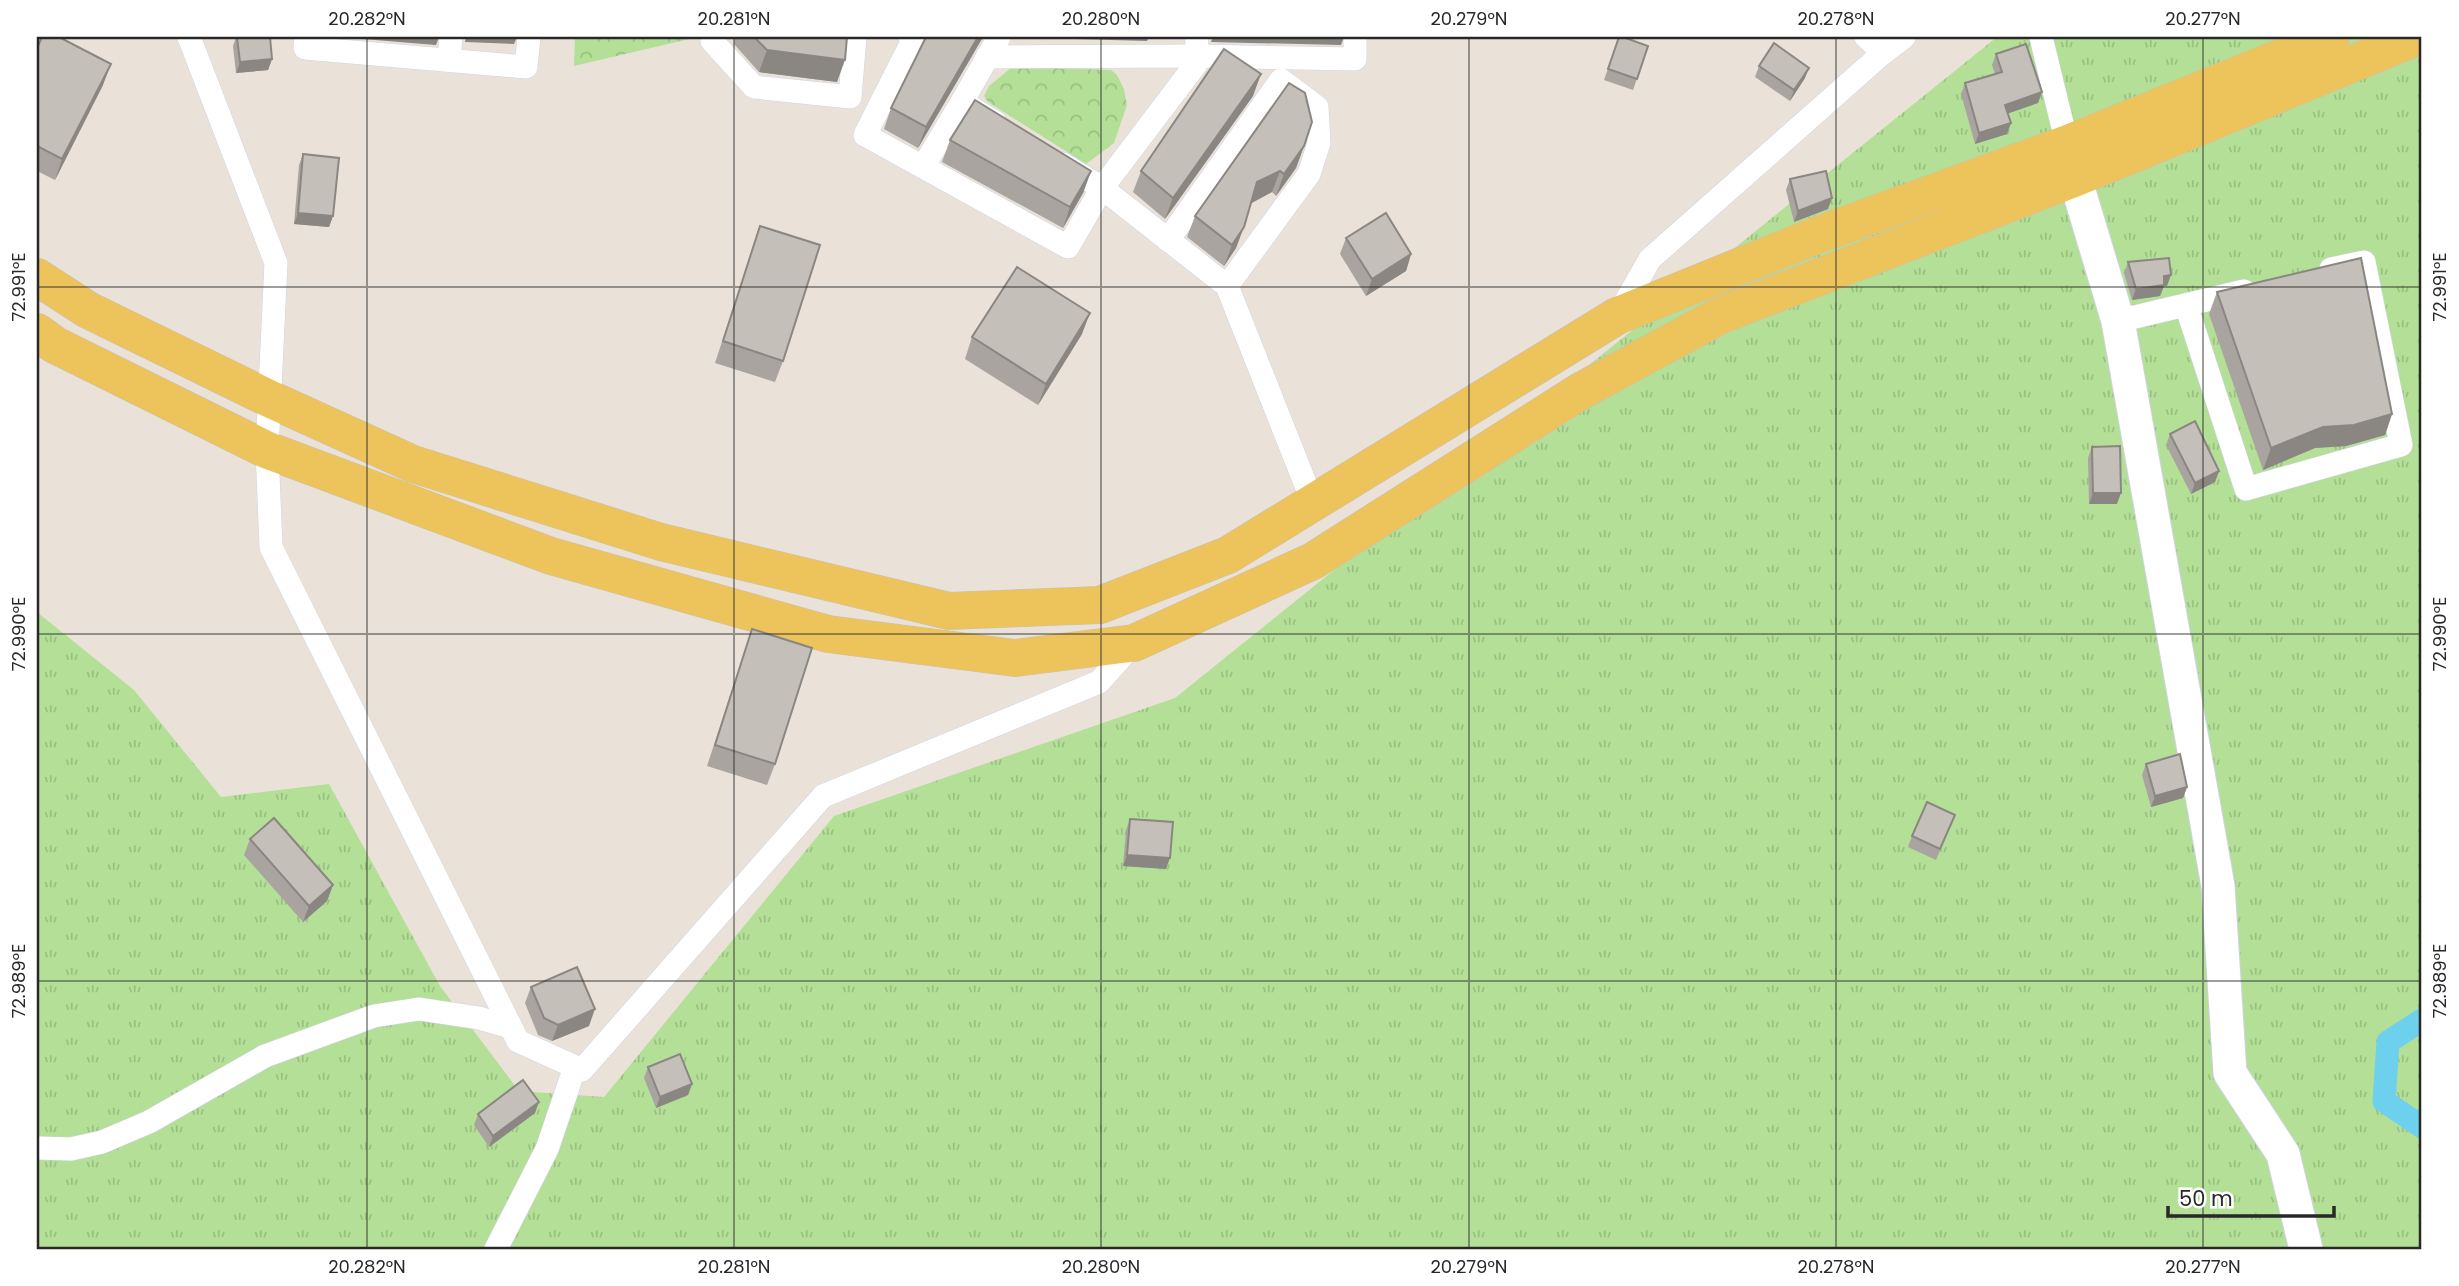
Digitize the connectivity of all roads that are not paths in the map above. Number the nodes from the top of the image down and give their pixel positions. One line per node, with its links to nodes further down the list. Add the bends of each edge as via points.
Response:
1 (188, 37): 34 (street, via 276,263)
2 (306, 37): 17 (street, via 305,48)
3 (451, 37): 17 (street)
4 (529, 37): 17 (street, via 526,67)
5 (713, 37): 6 (street, via 754,87 850,97)
6 (855, 37)
7 (910, 37): 23 (street, via 914,38 865,135)
8 (1356, 37): 18 (street, via 1355,60)
9 (1866, 37): 16 (street)
10 (1904, 37): 16 (street)
11 (2041, 37): 22 (street)
12 (2331, 37): 22 (main road)
13 (2417, 37): 22 (main road)
14 (1197, 46): 15 (street); 18 (street); 24 (street, via 1196,64)
15 (993, 47): 19 (street)
16 (1883, 53): 31 (street, via 1650,260)
17 (449, 61)
18 (1280, 69): 25 (street); 28 (street, via 1317,107 1319,143 1309,174)
19 (962, 102): 20 (street); 23 (street)
20 (1009, 131)
21 (1044, 152): 24 (street)
22 (2071, 161): 31 (main road, via 1815,236); 32 (street); 37 (main road, via 1721,315 1578,392 1313,561)
23 (923, 167): 24 (street, via 1068,247)
24 (1102, 188): 25 (street)
25 (1168, 240): 28 (street)
26 (2313, 274): 30 (street, via 2364,261 2401,445 2246,489)
27 (37, 277): 34 (main road, via 88,310)
28 (1227, 286): 36 (street)
29 (2262, 286): 30 (street)
30 (2186, 304): 32 (street)
31 (1618, 316): 36 (main road)
32 (2118, 321): 42 (street, via 2218,886 2230,1073 2283,1154)
33 (37, 332): 35 (main road)
34 (270, 399): 35 (street); 36 (main road, via 413,464 648,538 949,611 1100,605 1228,555)
35 (267, 450): 37 (main road, via 551,555 828,634 1015,658); 38 (street, via 271,547)
36 (1313, 503)
37 (1134, 643): 39 (street, via 1099,682 823,796 582,1070)
38 (510, 1027): 39 (street, via 517,1041); 40 (street, via 419,1009 374,1016 265,1056 149,1122 102,1142 72,1149)
39 (575, 1067): 41 (street, via 547,1149)
40 (37, 1149)
41 (495, 1249)
42 (2306, 1249)

